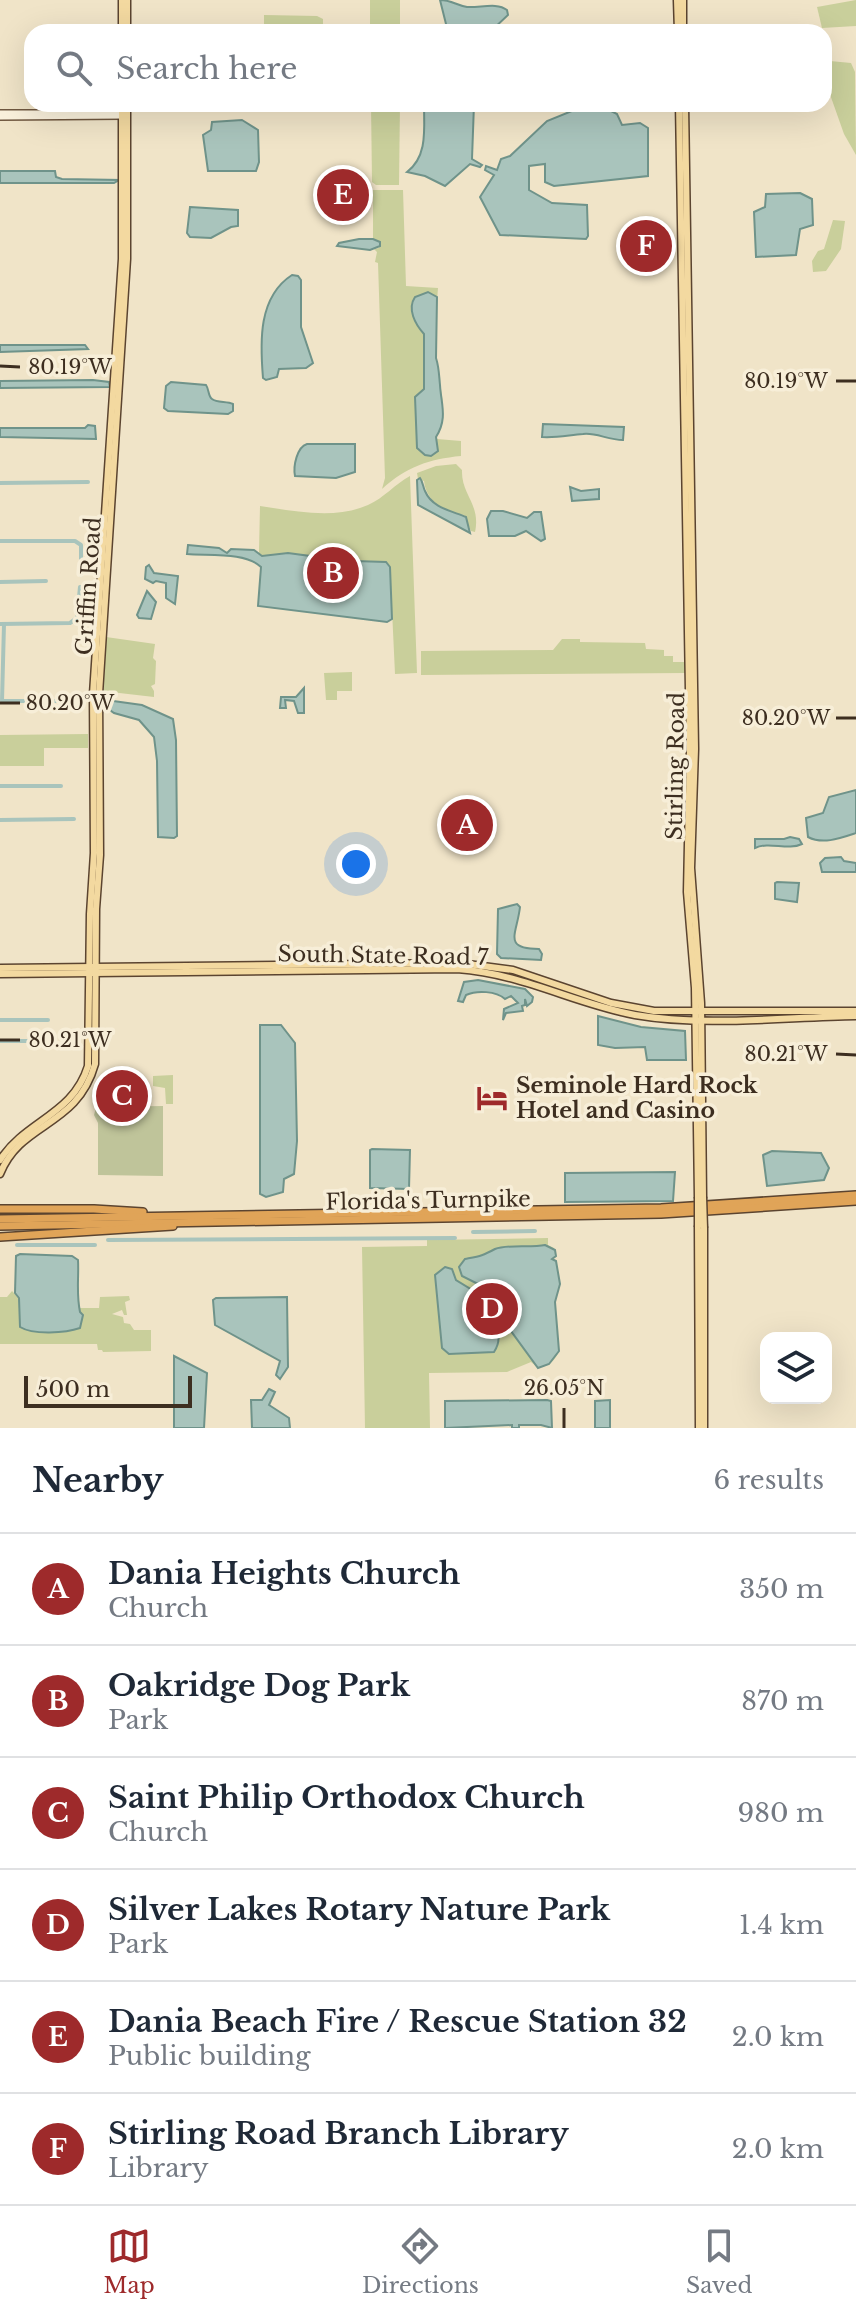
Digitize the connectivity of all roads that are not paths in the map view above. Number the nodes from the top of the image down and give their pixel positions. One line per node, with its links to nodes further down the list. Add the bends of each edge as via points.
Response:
1 (124, 0): 3 (main road)
2 (680, 0): 4 (main road)
3 (125, 24)
4 (680, 24)
5 (682, 112): 8 (main road, Stirling Road)
6 (124, 114): 7 (main road); 9 (main road, Griffin Road); 10 (main road, Griffin Road)
7 (0, 115)
8 (683, 192): 12 (main road, Stirling Road); 13 (main road, Stirling Road)
9 (123, 217): 10 (main road); 11 (main road, Griffin Road)
10 (128, 230): 11 (main road, Griffin Road)
11 (124, 281): 19 (main road, Griffin Road, via 99,694 100,855); 19 (main road, Griffin Road, via 93,694)
12 (689, 692): 13 (main road); 14 (main road, Stirling Road)
13 (695, 699): 15 (main road, Stirling Road, via 691,869)
14 (690, 943): 15 (main road); 24 (main road, Stirling Road)
15 (696, 949): 24 (main road, Stirling Road)
16 (25, 968): 18 (main road, South State Road 7); 19 (main road, South State Road 7); 20 (main road)
17 (194, 968): 19 (main road, South State Road 7); 19 (main road, South State Road 7); 24 (main road, South State Road 7, via 471,970 513,977 625,1013)
18 (0, 971): 20 (main road, South State Road 7)
19 (92, 971): 20 (main road, South State Road 7); 26 (main road, Griffin Road, via 90,1050 81,1084 59,1110 17,1138); 27 (main road, Griffin Road, via 96,1055 89,1084 69,1109 18,1145)
20 (15, 974)
21 (784, 1012): 22 (main road, South State Road 7); 24 (main road, South State Road 7); 25 (main road)
22 (834, 1014): 23 (main road, South State Road 7); 25 (main road, South State Road 7)
23 (856, 1014)
24 (698, 1016): 25 (main road, South State Road 7); 35 (main road, Stirling Road, bridge)
25 (777, 1018)
26 (0, 1160)
27 (0, 1174)
28 (856, 1195): 31 (highway, Florida's Turnpike, via 661,1208)
29 (856, 1201): 32 (highway, Florida's Turnpike, via 674,1213)
30 (0, 1209): 31 (highway)
31 (189, 1215): 33 (highway, Florida's Turnpike)
32 (225, 1221): 33 (highway, Florida's Turnpike); 34 (highway)
33 (2, 1222)
34 (0, 1237)
35 (701, 1428)

